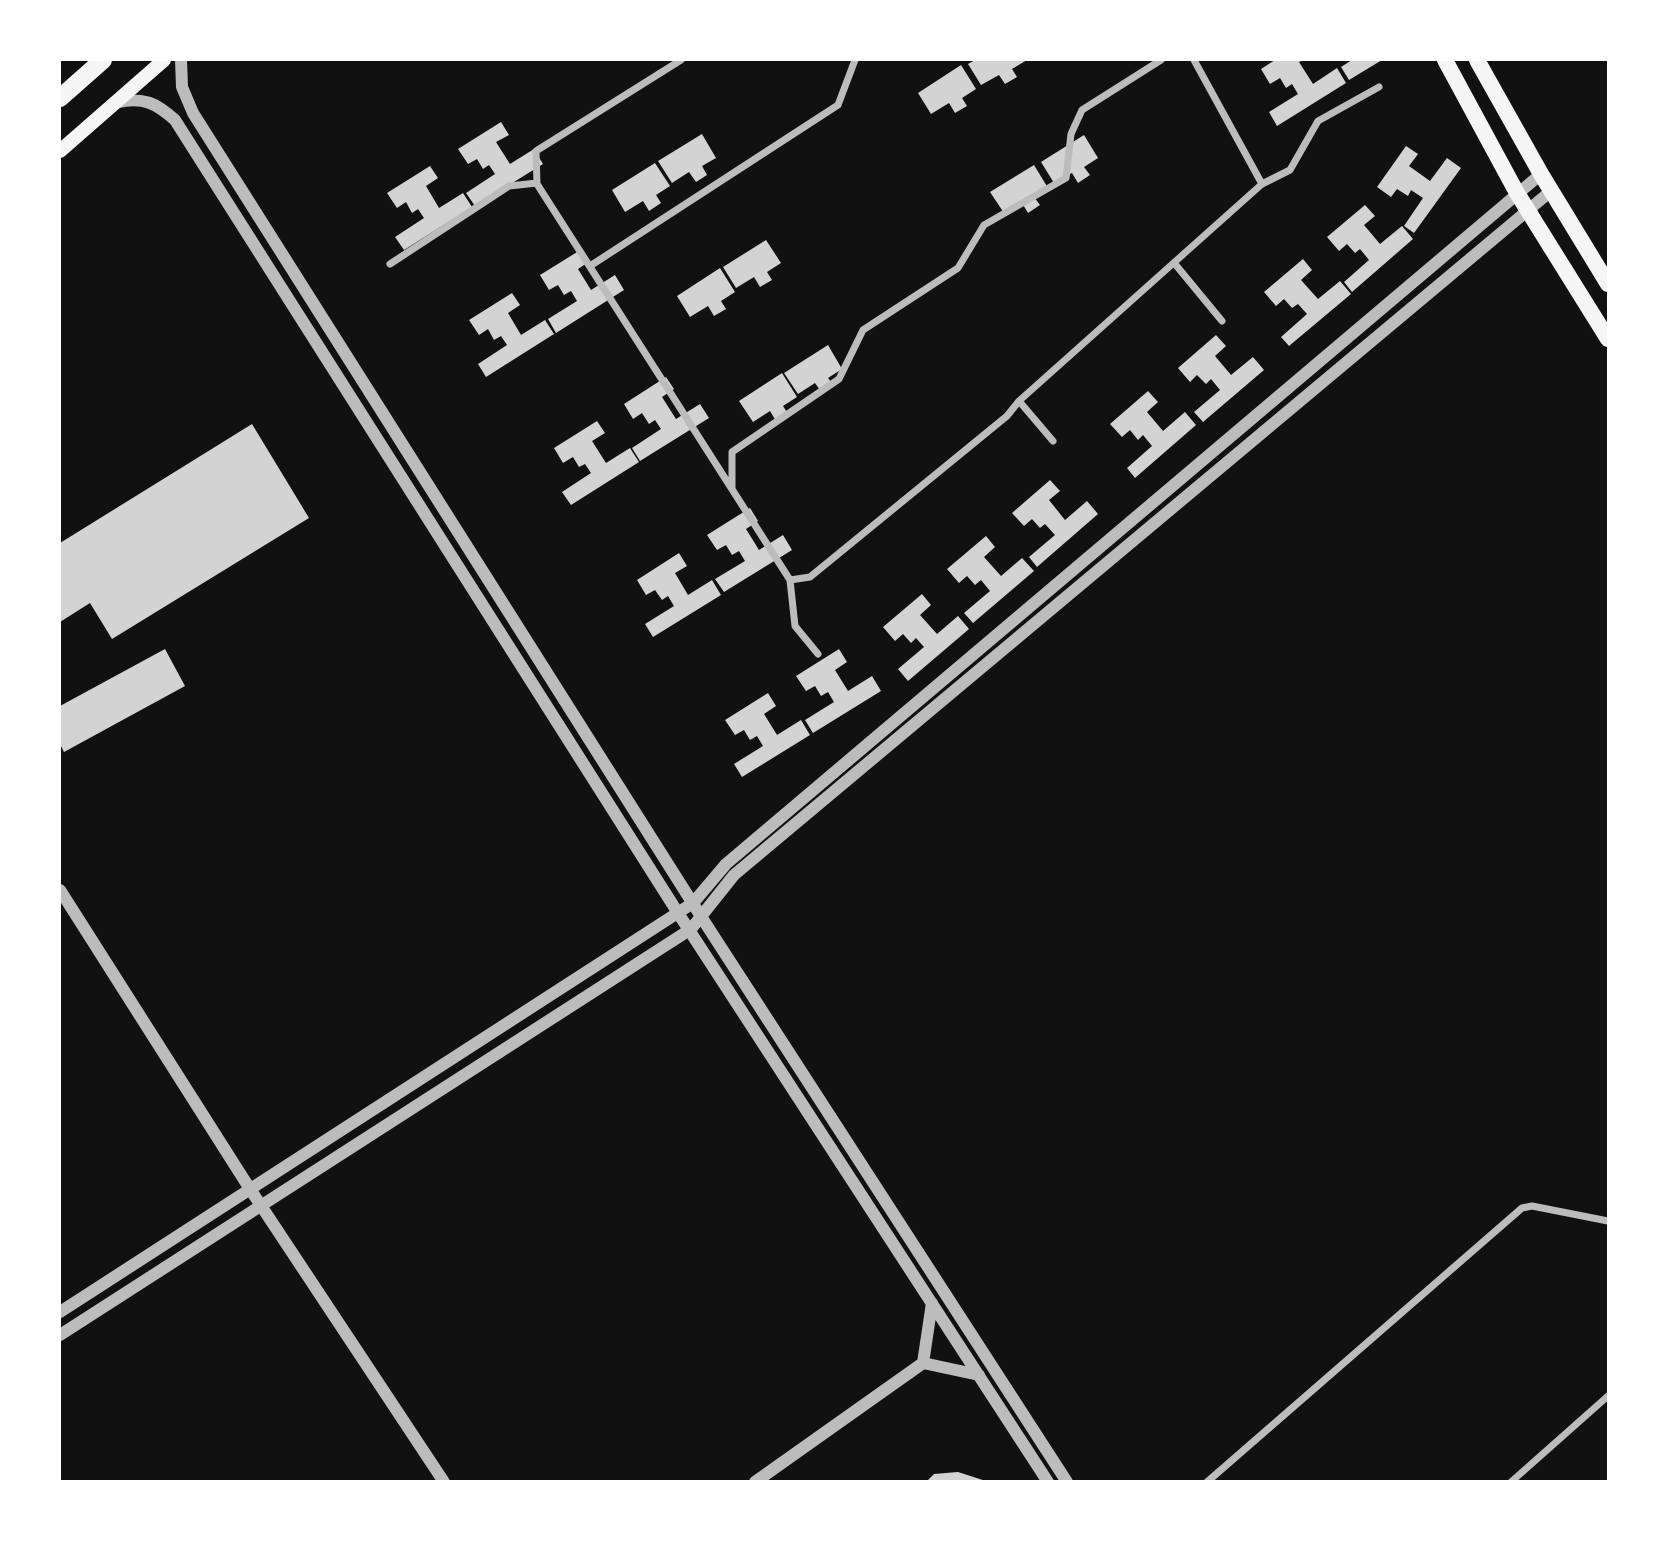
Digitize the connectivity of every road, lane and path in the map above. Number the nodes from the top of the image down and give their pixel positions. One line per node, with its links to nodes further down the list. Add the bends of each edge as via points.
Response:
1 (103, 60): 11 (highway)
2 (164, 60): 12 (main road)
3 (181, 60): 32 (street, via 182,87 193,113)
4 (681, 60): 15 (street, via 536,151)
5 (855, 60): 22 (street, via 838,105)
6 (1161, 60): 28 (street, via 1082,110 1071,134 1066,178 984,225 958,268 863,330 839,379 732,452)
7 (1194, 60): 16 (street)
8 (1445, 60): 18 (main road)
9 (1478, 60): 14 (main road)
10 (1378, 87): 16 (street, via 1318,121 1290,170)
11 (60, 97)
12 (118, 102): 13 (main road); 33 (street, via 137,98 156,104 175,120)
13 (60, 151)
14 (1541, 174): 17 (main road); 18 (street)
15 (537, 183): 20 (street, via 509,186); 22 (street)
16 (1262, 184): 21 (street)
17 (1551, 191): 19 (street); 23 (main road)
18 (1517, 193): 19 (main road); 32 (street, via 726,864)
19 (1527, 209): 25 (main road); 34 (street, via 733,875)
20 (390, 264)
21 (1175, 264): 24 (street); 26 (street)
22 (590, 266): 28 (street)
23 (1608, 284)
24 (1222, 321)
25 (1608, 340)
26 (1019, 401): 27 (street); 29 (street, via 1007,416 810,577)
27 (1053, 442)
28 (732, 489): 29 (street)
29 (790, 580): 30 (street, via 795,626)
30 (818, 654)
31 (60, 890): 36 (street)
32 (692, 903): 33 (street); 34 (street)
33 (678, 913): 35 (street); 36 (street)
34 (702, 918): 35 (street); 48 (street)
35 (691, 929): 37 (street); 39 (street)
36 (250, 1189): 37 (street); 40 (street)
37 (261, 1206): 41 (street); 45 (street)
38 (1608, 1221): 49 (street, via 1522,1208)
39 (932, 1303): 42 (street); 43 (street)
40 (60, 1312)
41 (60, 1335)
42 (923, 1363): 43 (street); 46 (street)
43 (979, 1375): 47 (street)
44 (1608, 1396): 50 (street)
45 (444, 1482)
46 (755, 1482)
47 (1048, 1482)
48 (1067, 1482)
49 (1207, 1482)
50 (1511, 1482)

